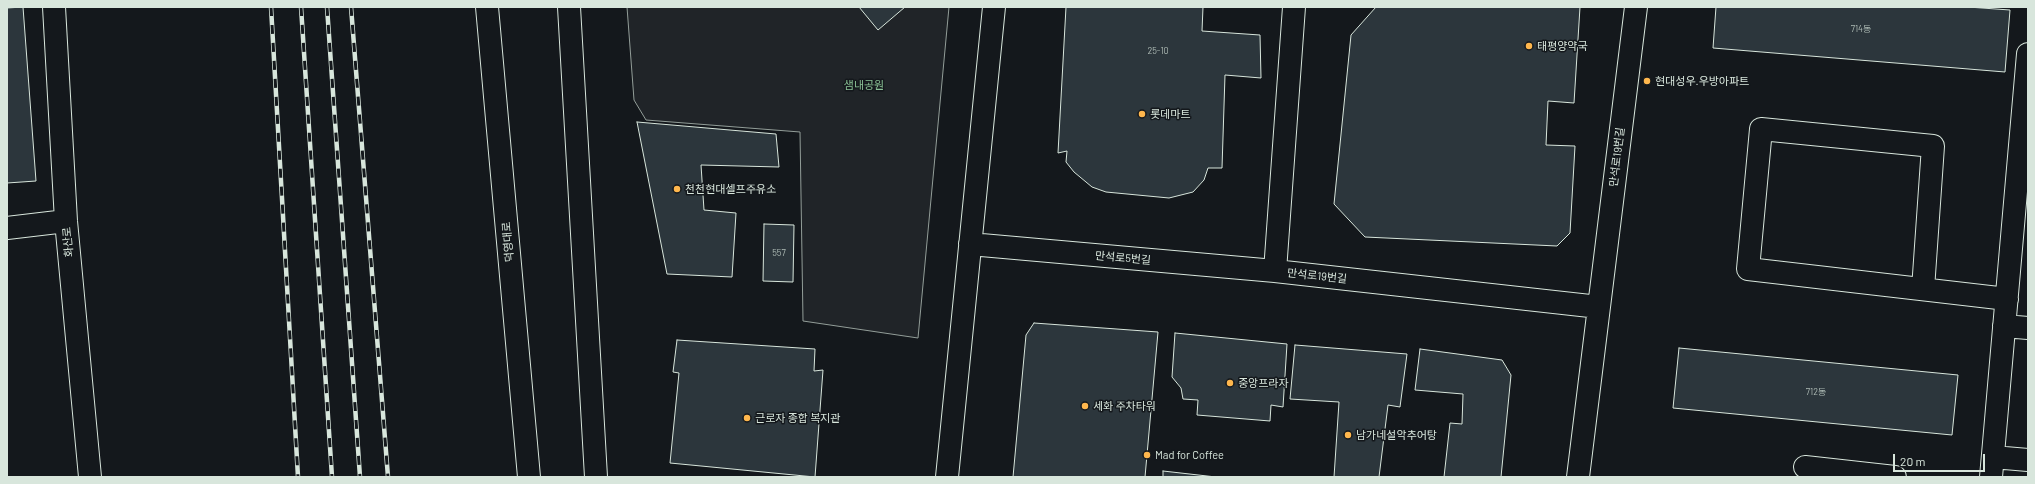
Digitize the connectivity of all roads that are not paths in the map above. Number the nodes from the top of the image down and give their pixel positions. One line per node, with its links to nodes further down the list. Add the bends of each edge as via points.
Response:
1 (54, 7): 8 (street, 화산로)
2 (487, 7): 21 (street, 덕영대로)
3 (569, 7): 22 (street)
4 (994, 7): 10 (street)
5 (1294, 7): 11 (street, 만석로19번길)
6 (1636, 7): 14 (street, 만석로19번길)
7 (2028, 54): 13 (street)
8 (66, 221): 9 (street); 20 (street, 화산로)
9 (7, 228)
10 (970, 244): 11 (street, 만석로5번길); 23 (street)
11 (1275, 271): 14 (street, 만석로19번길)
12 (1923, 289): 12 (street, via 1748,269 1761,129 1933,146); 13 (street)
13 (2006, 298): 15 (street)
14 (1599, 307): 24 (street, 만석로19번길)
15 (2004, 326): 16 (street); 19 (street)
16 (2028, 328)
17 (2028, 460): 19 (street)
18 (1805, 467): 25 (street)
19 (1992, 467)
20 (90, 477)
21 (529, 477)
22 (596, 477)
23 (947, 477)
24 (1578, 477)
25 (1895, 477)

